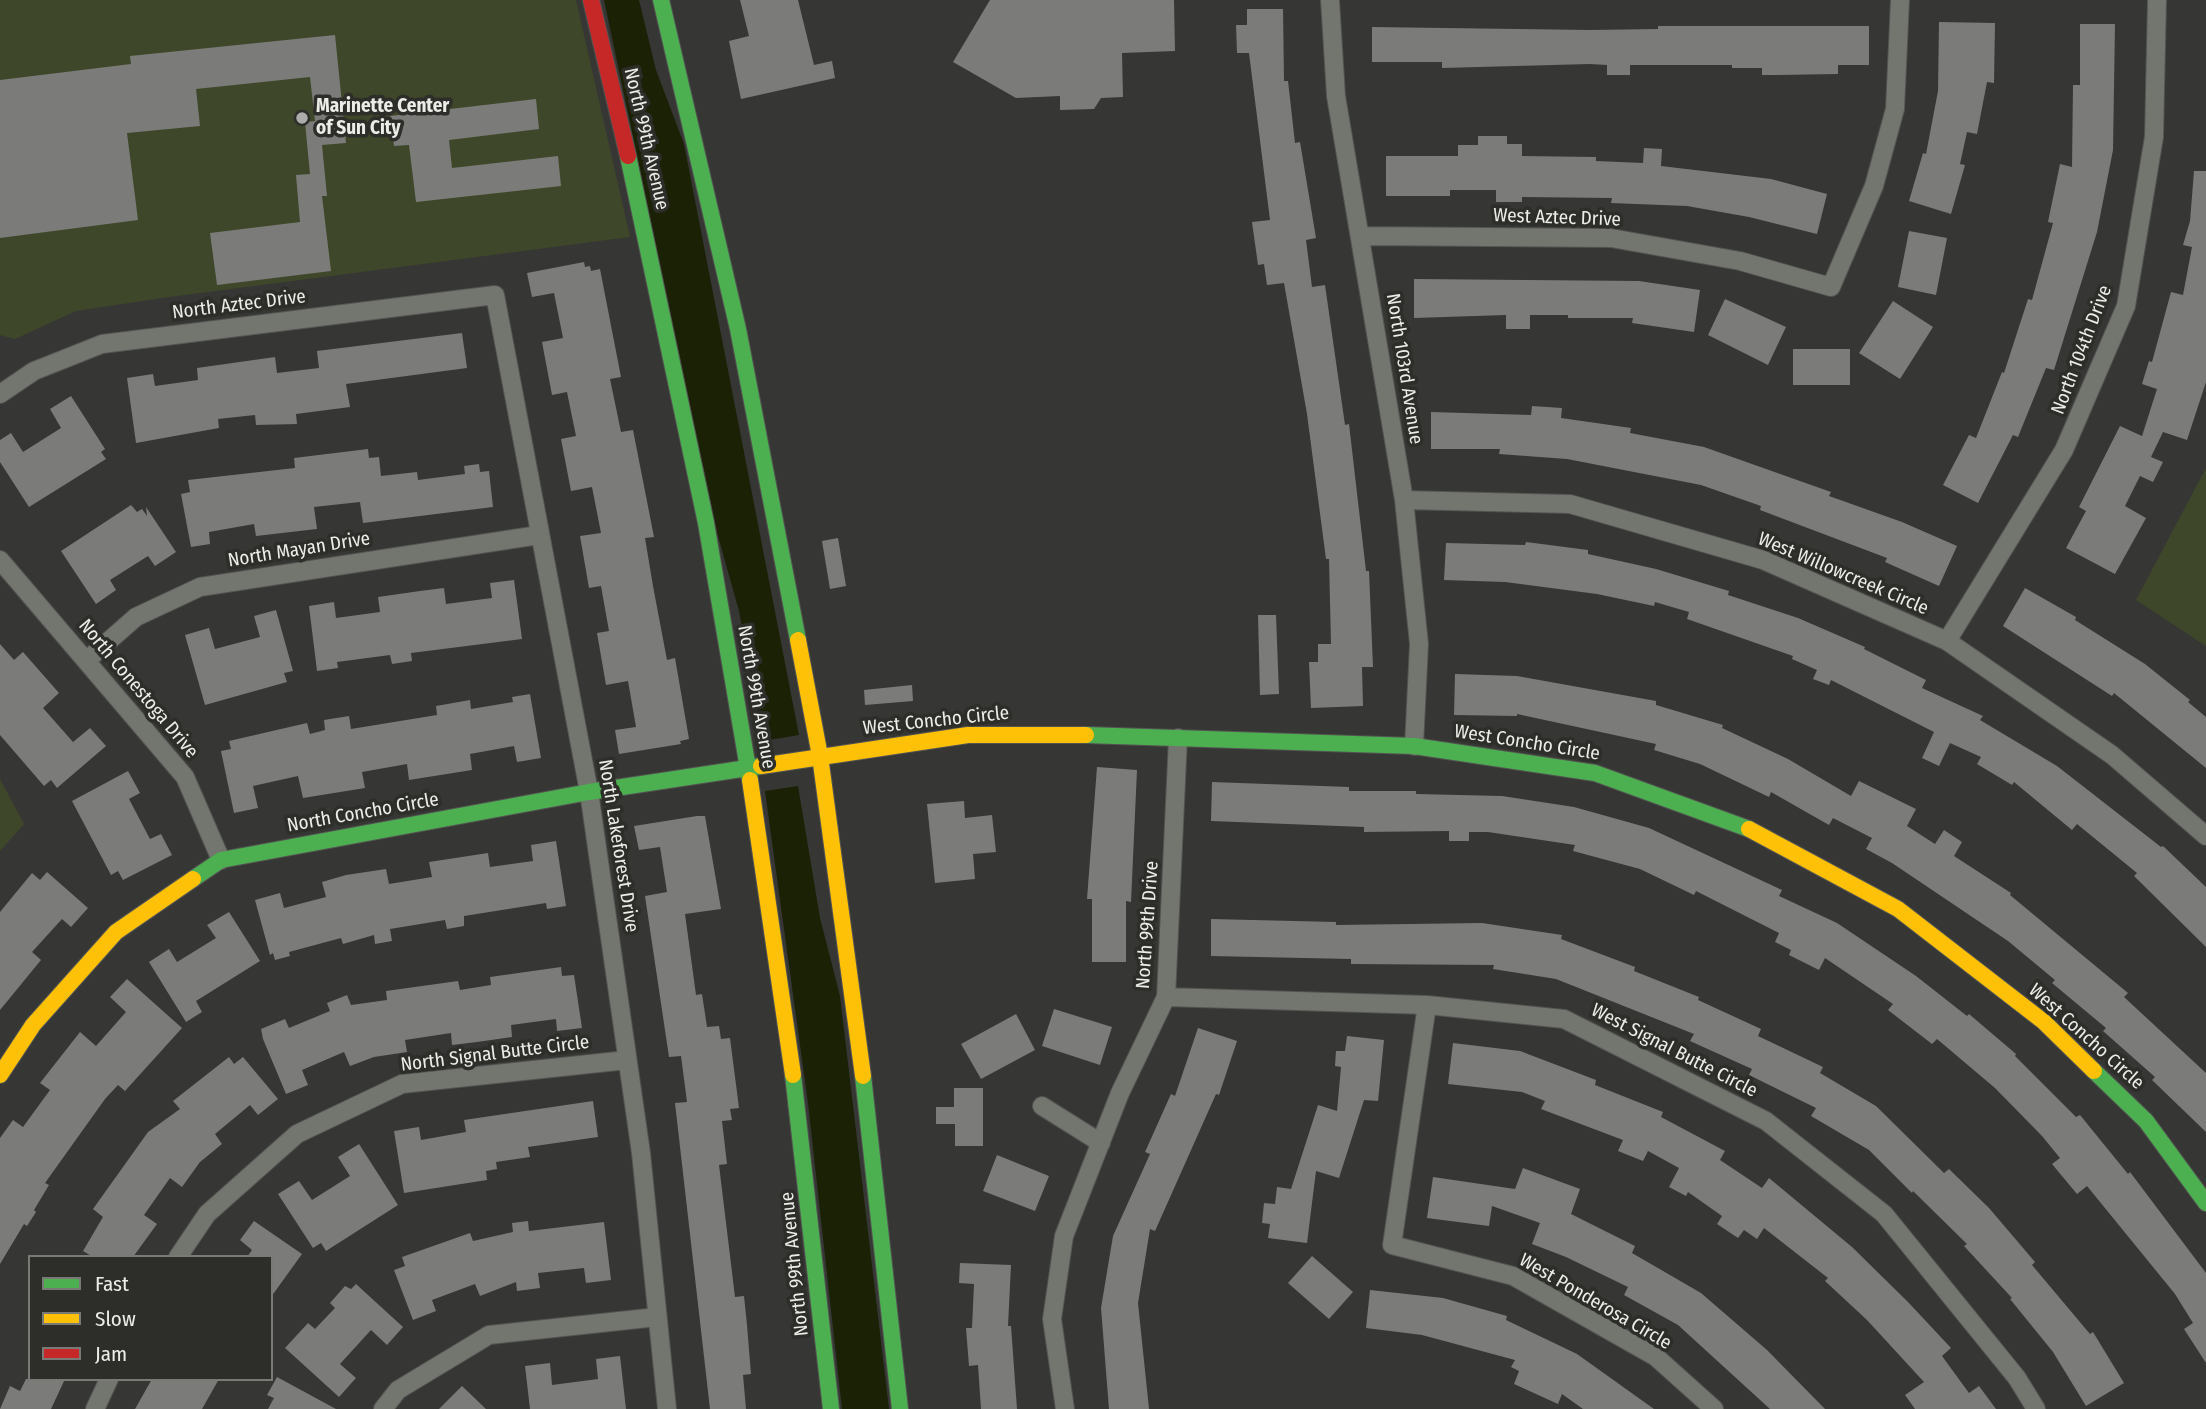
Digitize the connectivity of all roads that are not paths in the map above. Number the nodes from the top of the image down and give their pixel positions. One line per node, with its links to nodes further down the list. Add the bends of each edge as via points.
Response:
1 (590, 0): 17 (main road, North 99th Avenue, via 670,351)
2 (661, 0): 16 (main road, via 738,329)
3 (1330, 0): 6 (street, North 103rd Avenue, via 1336,96)
4 (1900, 0): 6 (street, West Aztec Drive, via 1895,109 1874,186 1831,287 1740,261 1611,238)
5 (2157, 0): 12 (street, North 104th Drive, via 2154,137 2126,306 2064,450)
6 (1361, 236): 9 (street, North 103rd Avenue)
7 (495, 295): 8 (street, North Aztec Drive, via 102,344 34,371); 10 (street, North Lakeforest Drive)
8 (0, 394)
9 (1404, 500): 12 (street, West Willowcreek Circle, via 1570,504 1763,560); 15 (street, North 103rd Avenue, via 1419,644)
10 (539, 535): 13 (street, North Mayan Drive, via 200,587 136,617); 18 (street, North Lakeforest Drive)
11 (0, 559): 13 (street, North Conestoga Drive)
12 (1947, 641): 19 (street, West Willowcreek Circle, via 2112,755)
13 (87, 660): 20 (street, North Conestoga Drive, via 185,777)
14 (1178, 738): 15 (main road, West Concho Circle); 16 (main road, West Concho Circle, via 993,734); 21 (street, North 99th Drive)
15 (1414, 746): 27 (main road, West Concho Circle, via 1595,773 1755,831 1898,909 2044,1022 2146,1121)
16 (820, 756): 17 (main road, North Concho Circle); 35 (main road, via 868,1112)
17 (747, 767): 18 (main road, North Concho Circle); 34 (main road, North 99th Avenue, via 805,1160)
18 (589, 792): 20 (main road, North Concho Circle); 23 (street, North Lakeforest Drive)
19 (2206, 836)
20 (221, 860): 24 (main road, North Concho Circle, via 116,932 33,1025)
21 (1166, 996): 22 (street, West Signal Butte Circle); 26 (street, North 99th Drive)
22 (1427, 1005): 37 (street, West Ponderosa Circle, via 1392,1245 1513,1276 1656,1357); 38 (street, West Signal Butte Circle, via 1564,1019 1766,1121 1884,1214 2017,1378)
23 (627, 1060): 28 (street, North Signal Butte Circle, via 402,1084 297,1134 208,1214); 29 (street, North Lakeforest Drive)
24 (0, 1075)
25 (1042, 1106): 26 (street)
26 (1101, 1143): 36 (street, North 99th Drive, via 1065,1236 1052,1319)
27 (2206, 1203)
28 (179, 1255)
29 (657, 1317): 32 (street, via 489,1335 398,1390); 33 (street, North Lakeforest Drive)
30 (108, 1381): 31 (street)
31 (94, 1409)
32 (383, 1409)
33 (667, 1409)
34 (831, 1409)
35 (900, 1409)
36 (1065, 1409)
37 (1714, 1409)
38 (2036, 1409)

